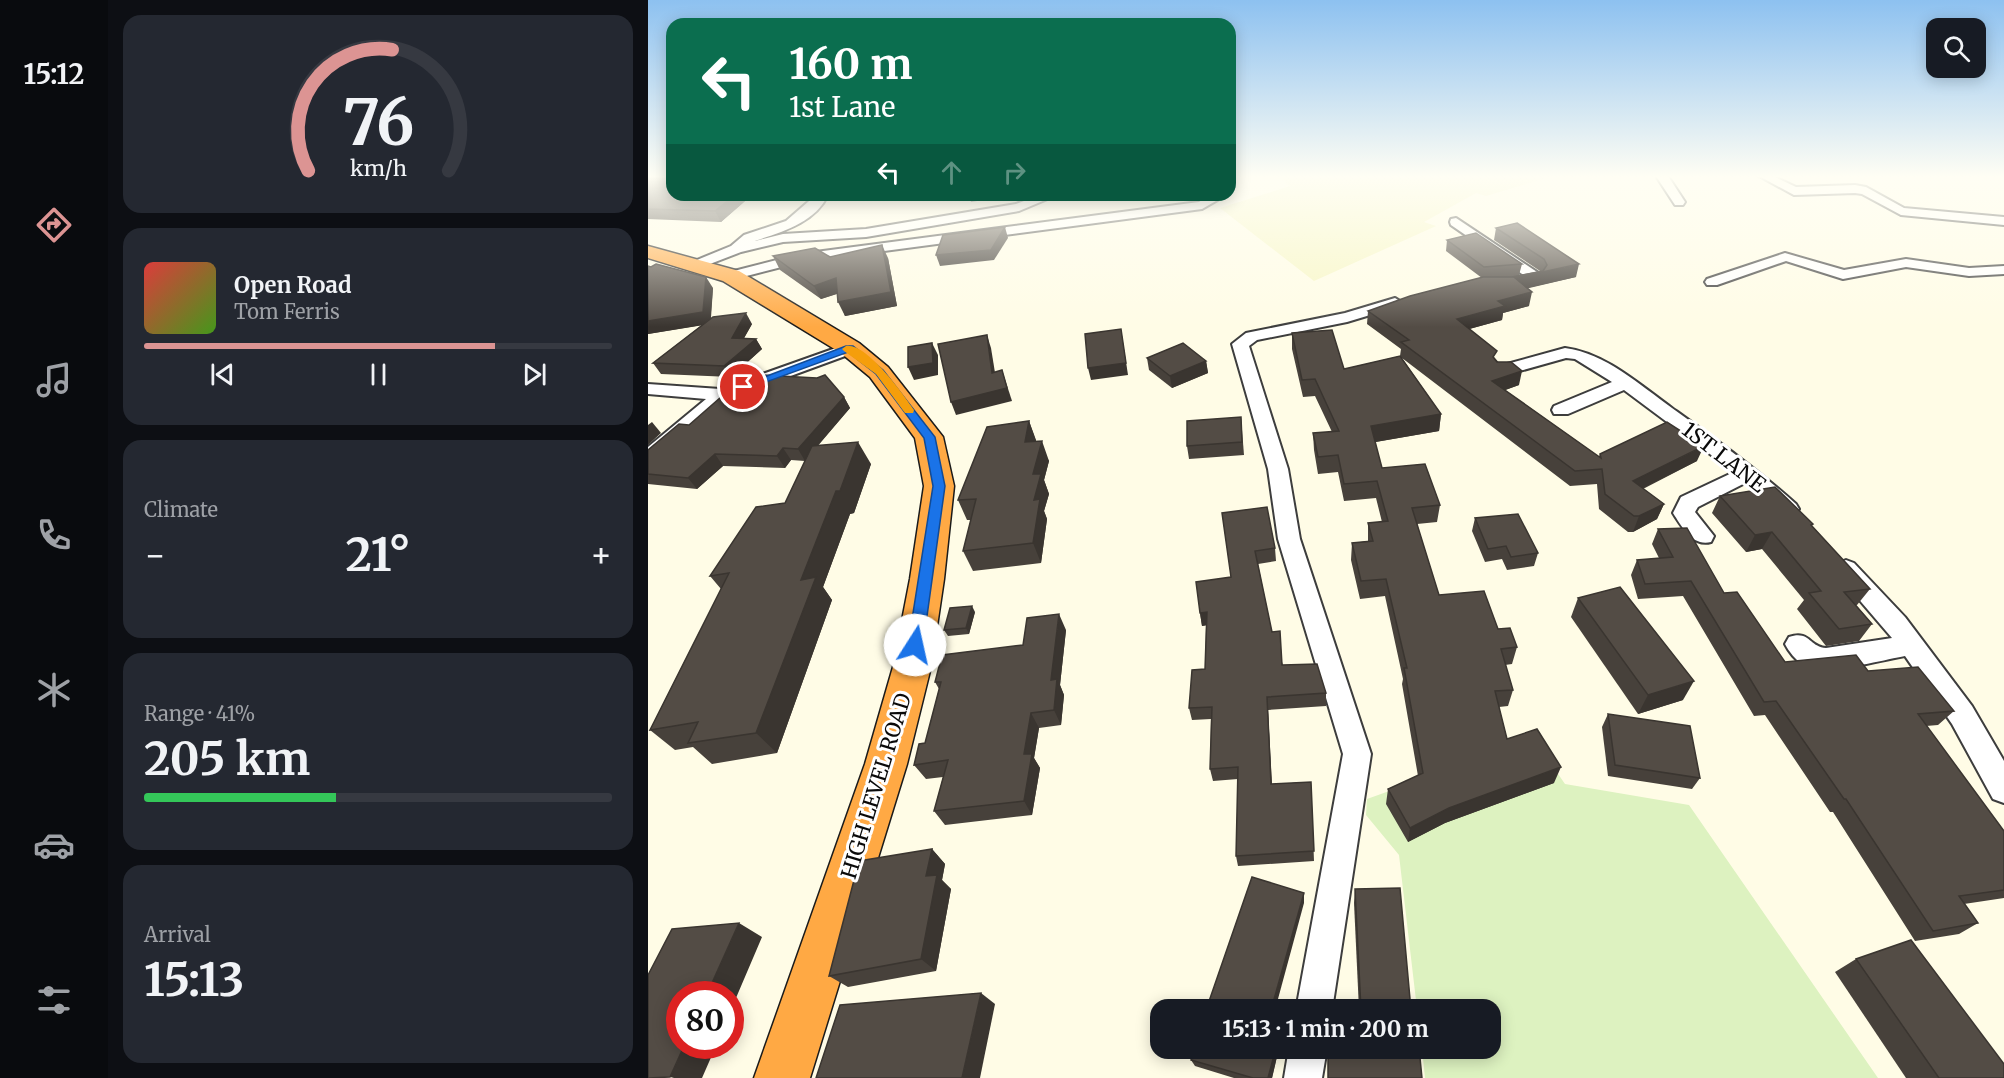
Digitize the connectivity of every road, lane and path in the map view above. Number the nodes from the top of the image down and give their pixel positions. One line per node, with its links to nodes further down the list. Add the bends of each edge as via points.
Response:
1 (783, 226): 6 (street, via 749,238)
2 (905, 226): 6 (street, via 783,238)
3 (1040, 226): 6 (street)
4 (1462, 226): 9 (street, via 1535,277 1509,284)
5 (648, 252): 6 (highway, HIGH LEVEL ROAD, via 697,265)
6 (733, 263): 11 (highway, HIGH LEVEL ROAD)
7 (2004, 270): 8 (street, via 1970,272 1906,263 1843,275 1785,257)
8 (1712, 282)
9 (1489, 284)
10 (1414, 297): 25 (street, via 1347,317 1252,336 1240,344 1278,469 1289,539 1357,754)
11 (850, 348): 15 (street); 27 (highway, HIGH LEVEL ROAD, via 879,372 929,437 939,486 912,667 886,764)
12 (1502, 371): 13 (street, 1ST LANE, via 1573,353)
13 (1626, 383): 16 (street); 18 (street, 1ST LANE)
14 (648, 389): 15 (street)
15 (722, 394): 17 (street)
16 (1561, 410)
17 (648, 457)
18 (1749, 473): 19 (street, 1ST LANE); 20 (street, via 1689,502 1684,513)
19 (1804, 525)
20 (1703, 536)
21 (1835, 556): 23 (street)
22 (1798, 644): 23 (street, via 1813,658 1826,659)
23 (1911, 645): 24 (street, via 1962,715)
24 (2004, 789)
25 (1316, 999)
26 (1306, 1059): 28 (street)
27 (782, 1078)
28 (1303, 1078)

